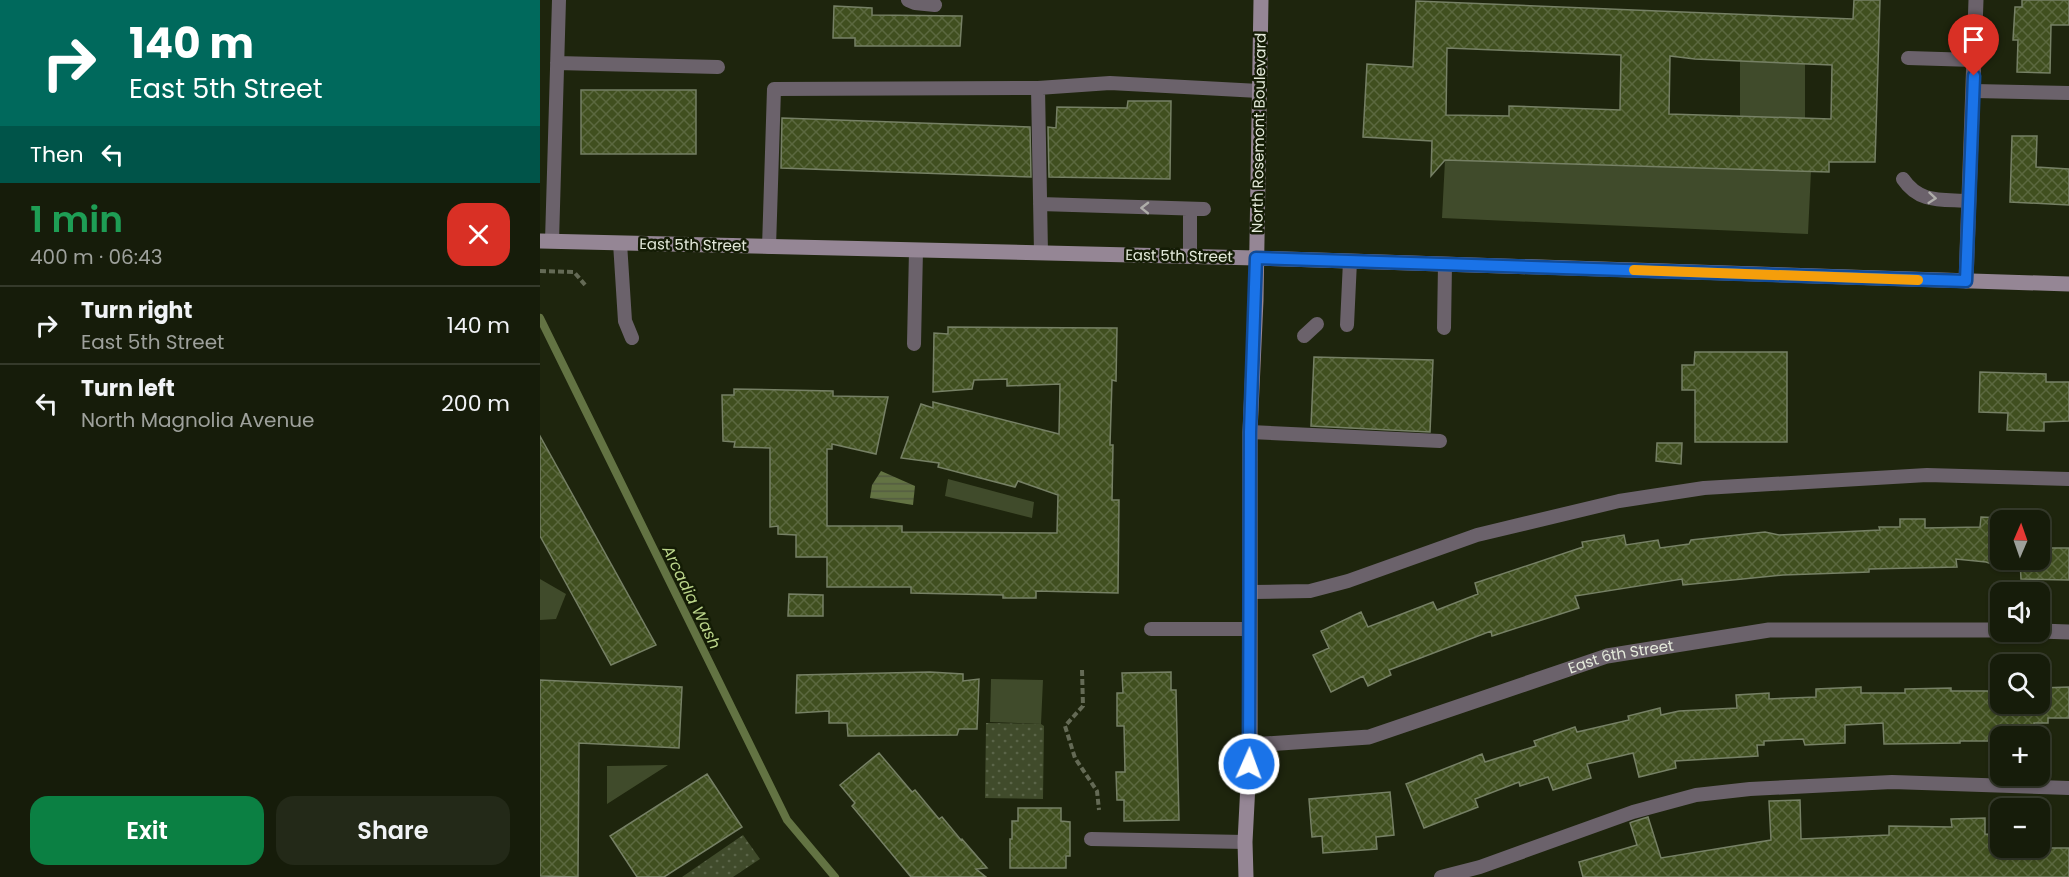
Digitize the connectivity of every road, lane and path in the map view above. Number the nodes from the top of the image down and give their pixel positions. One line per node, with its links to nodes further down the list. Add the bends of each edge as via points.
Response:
1 (559, 0): 8 (lane)
2 (908, 0): 5 (lane)
3 (1262, 0): 11 (street, North Rosemont Boulevard)
4 (1976, 0): 7 (street)
5 (935, 5)
6 (1908, 58): 7 (lane)
7 (1974, 60): 12 (street)
8 (557, 63): 9 (lane); 17 (lane)
9 (718, 67)
10 (1038, 88): 11 (lane, via 1110,83); 16 (lane); 19 (lane, via 774,89)
11 (1259, 91): 23 (street, North Rosemont Boulevard)
12 (1974, 91): 13 (lane); 15 (street)
13 (2069, 93)
14 (1904, 178): 15 (lane, one-way to 15, via 1911,190 1923,198)
15 (1969, 201): 27 (street)
16 (1040, 204): 21 (lane); 22 (lane, one-way to 16, via 1197,209)
17 (546, 241): 18 (street, East 5th Street)
18 (620, 243): 19 (street, East 5th Street); 34 (lane, via 625,321)
19 (770, 247): 20 (street, East 5th Street)
20 (916, 250): 21 (street, East 5th Street); 35 (lane)
21 (1041, 253): 22 (street, East 5th Street)
22 (1190, 256): 23 (street, East 5th Street)
23 (1256, 258): 24 (street, East 5th Street); 36 (street, North Rosemont Boulevard)
24 (1350, 261): 25 (street, East 5th Street); 31 (lane)
25 (1445, 264): 27 (street, East 5th Street); 32 (lane)
26 (540, 271): 29 (path, via 574,272)
27 (1966, 281): 28 (street, East 5th Street)
28 (2069, 284)
29 (586, 286)
30 (1317, 324): 33 (lane)
31 (1347, 325)
32 (1444, 328)
33 (1304, 336)
34 (632, 338)
35 (914, 344)
36 (1250, 432): 37 (lane); 39 (street, North Rosemont Boulevard)
37 (1440, 441)
38 (2069, 479): 39 (lane, via 1927,475 1704,488 1619,501 1477,535 1310,591)
39 (1251, 592): 41 (street, North Rosemont Boulevard)
40 (1151, 629): 41 (lane)
41 (1250, 629): 46 (street, North Rosemont Boulevard)
42 (1990, 630): 46 (street, East 6th Street, via 1769,630 1607,656 1369,737)
43 (2050, 631): 44 (street)
44 (2069, 632)
45 (1082, 670): 48 (path, via 1083,706 1065,726 1075,758 1097,791)
46 (1250, 745): 50 (street, North Rosemont Boulevard)
47 (2069, 788): 52 (lane, via 1892,782 1696,795 1633,812)
48 (1100, 810)
49 (1091, 839): 50 (lane)
50 (1245, 842): 51 (street, North Rosemont Boulevard)
51 (1246, 877)
52 (1441, 877)

